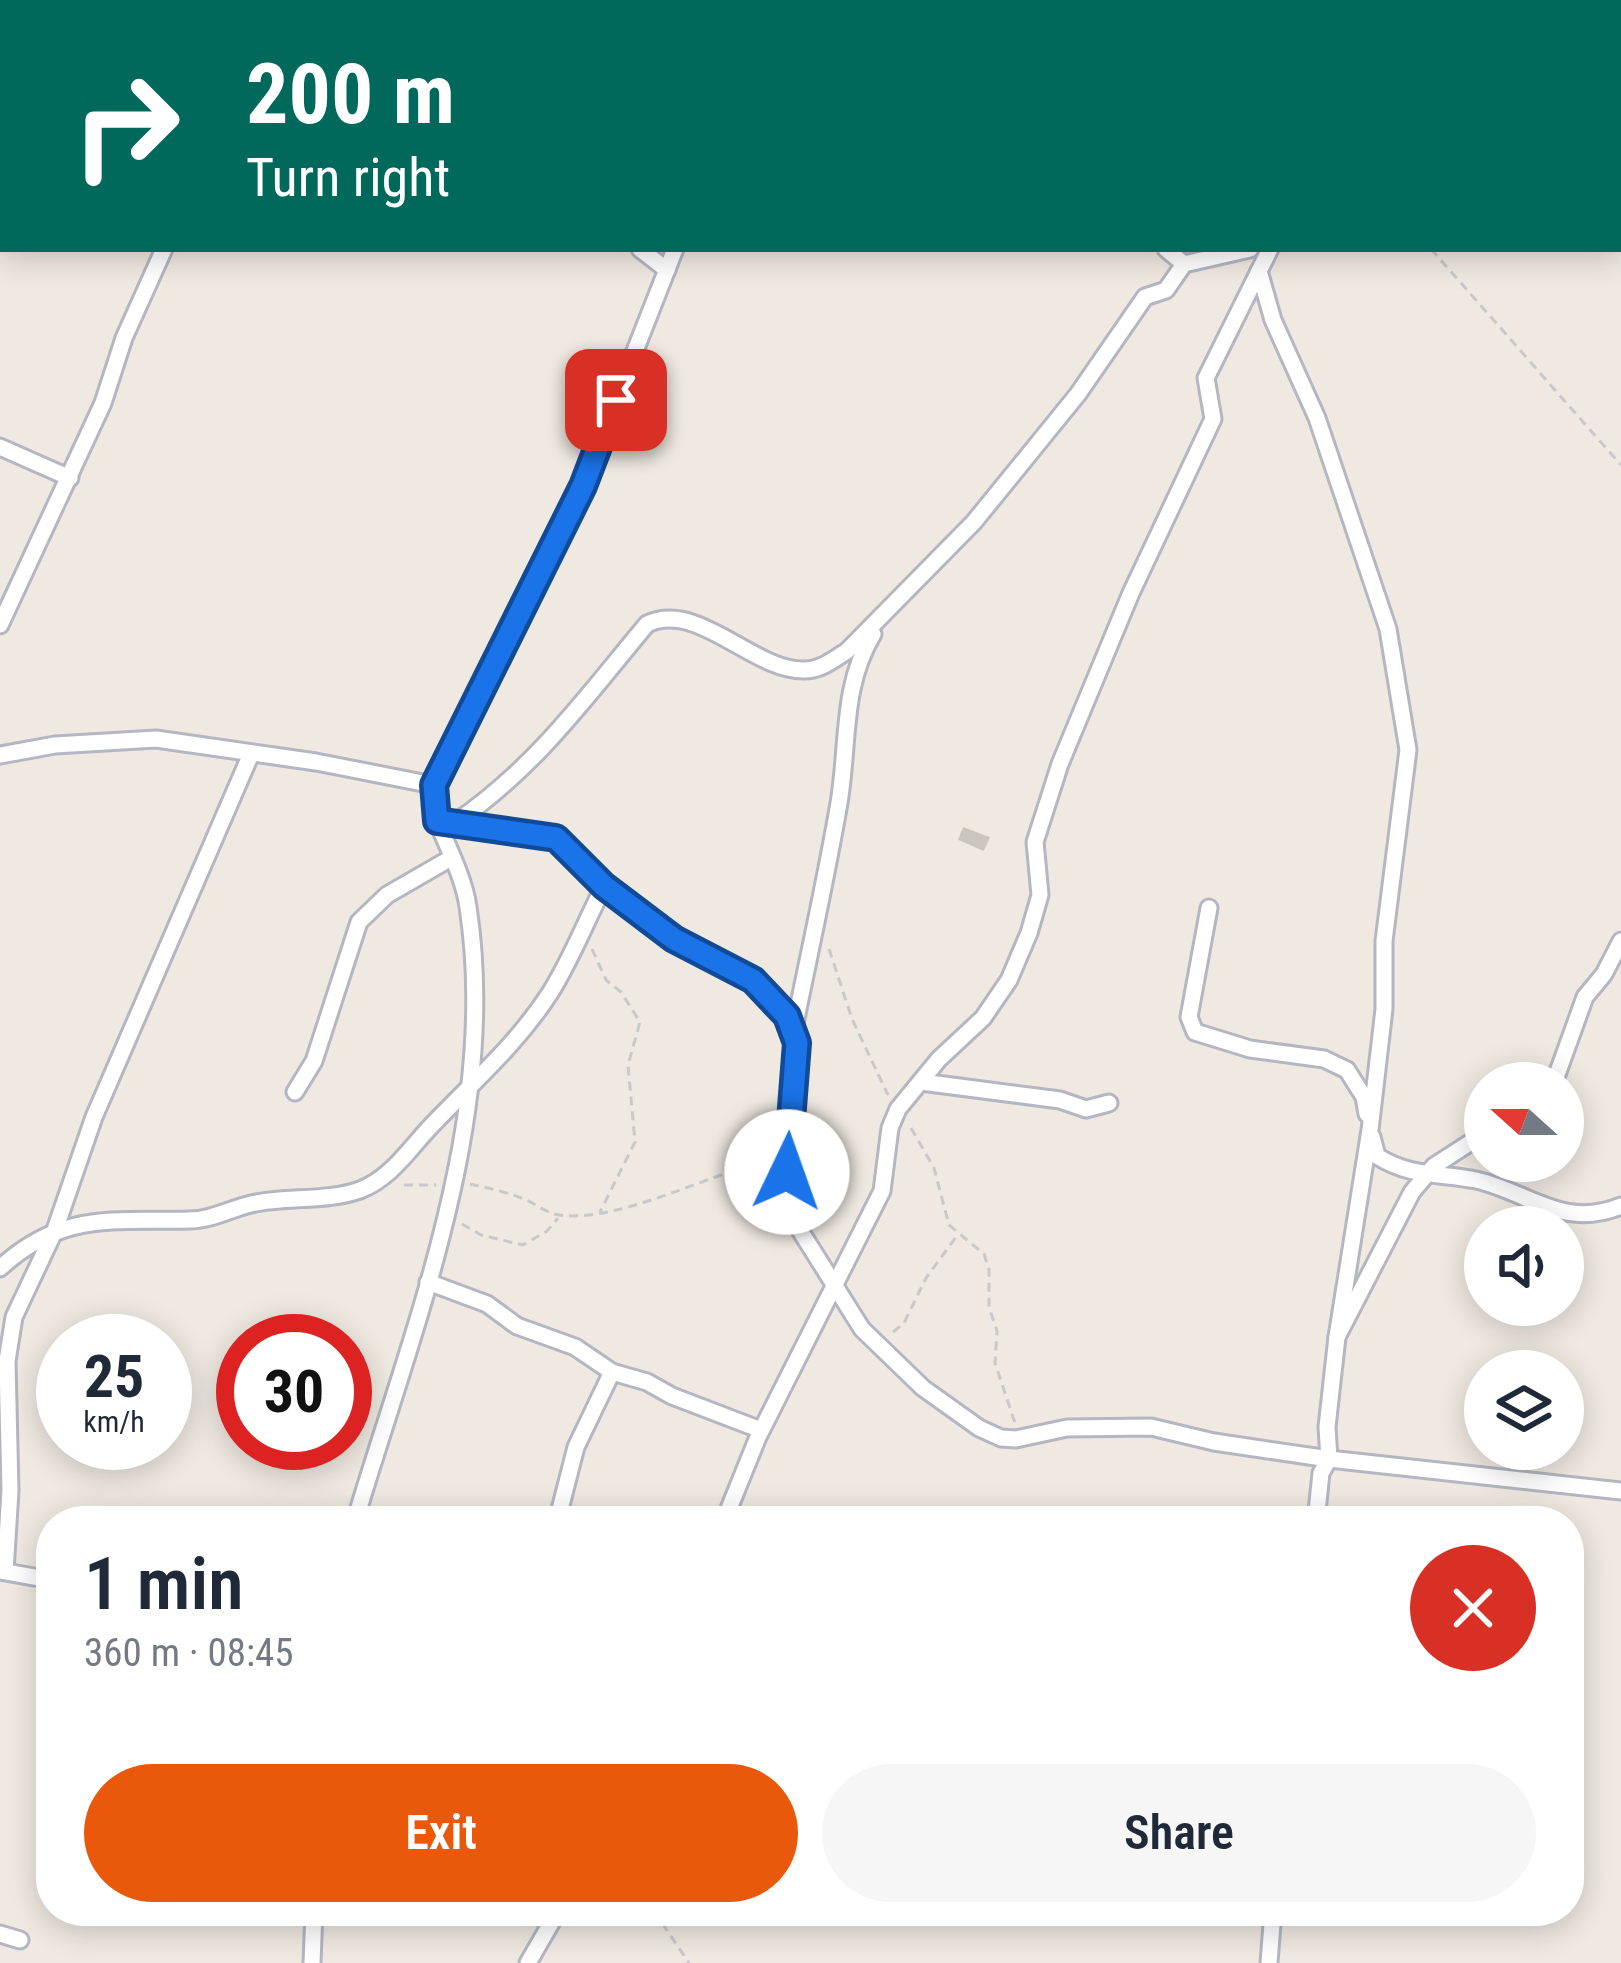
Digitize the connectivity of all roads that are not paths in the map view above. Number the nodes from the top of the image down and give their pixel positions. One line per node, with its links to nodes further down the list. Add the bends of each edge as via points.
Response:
1 (163, 252): 11 (street)
2 (644, 252): 8 (street)
3 (674, 252): 8 (street)
4 (1169, 252): 7 (street)
5 (1238, 252): 7 (street)
6 (1268, 252): 9 (street)
7 (1184, 265): 12 (street, via 1166,290 1145,297 974,522)
8 (667, 270): 16 (street, via 583,486)
9 (1258, 271): 25 (street, via 1205,378 1213,419 1060,764 1035,842 1040,895 1029,933 983,1018); 29 (street, via 1388,629 1408,750)
10 (0, 447): 11 (street)
11 (70, 478): 13 (street)
12 (883, 616): 18 (street, via 847,652 803,670 680,618 647,624 532,760); 23 (street, via 853,677 840,796)
13 (0, 625)
14 (250, 754): 15 (street, via 157,739); 16 (street); 33 (street, via 94,1117)
15 (0, 755)
16 (434, 785): 17 (street)
17 (437, 821): 18 (street); 19 (street)
18 (456, 822): 20 (street, via 556,838)
19 (452, 858): 26 (street, via 467,902 478,1012); 27 (street, via 359,922 314,1061)
20 (604, 886): 23 (street, via 674,939 753,980); 26 (street, via 551,992)
21 (1209, 908): 29 (street, via 1189,1017 1195,1032 1347,1070 1364,1097)
22 (1621, 941): 24 (street, via 1585,997)
23 (794, 1029): 36 (street, via 786,1200)
24 (1562, 1062)
25 (921, 1082): 28 (street, via 1086,1109); 36 (street, via 898,1109 882,1191)
26 (468, 1091): 33 (street, via 394,1168 341,1196 249,1204 210,1218); 35 (street)
27 (295, 1092)
28 (1108, 1103)
29 (1370, 1130): 31 (street, via 1376,1156); 37 (street)
30 (1464, 1148): 31 (street)
31 (1426, 1176): 32 (street, via 1483,1181 1579,1215); 37 (street)
32 (1621, 1206)
33 (55, 1230): 34 (street); 46 (street, via 14,1317 7,1361)
34 (0, 1268)
35 (428, 1282): 38 (street, via 575,1347); 42 (street)
36 (834, 1287): 39 (street); 40 (street, via 922,1388 979,1428 1016,1439 1067,1428 1150,1427)
37 (1337, 1337): 40 (street)
38 (612, 1372): 39 (street); 43 (street, via 576,1447)
39 (761, 1430): 44 (street)
40 (1329, 1459): 41 (street); 45 (street)
41 (1621, 1491)
42 (360, 1506)
43 (561, 1506)
44 (730, 1506)
45 (1318, 1506)
46 (3, 1571): 47 (street)
47 (36, 1577)
48 (313, 1926): 54 (street)
49 (549, 1926): 55 (street)
50 (1271, 1926): 53 (street)
51 (0, 1934): 52 (street)
52 (20, 1940)
53 (1267, 1958)
54 (312, 1963)
55 (528, 1963)

